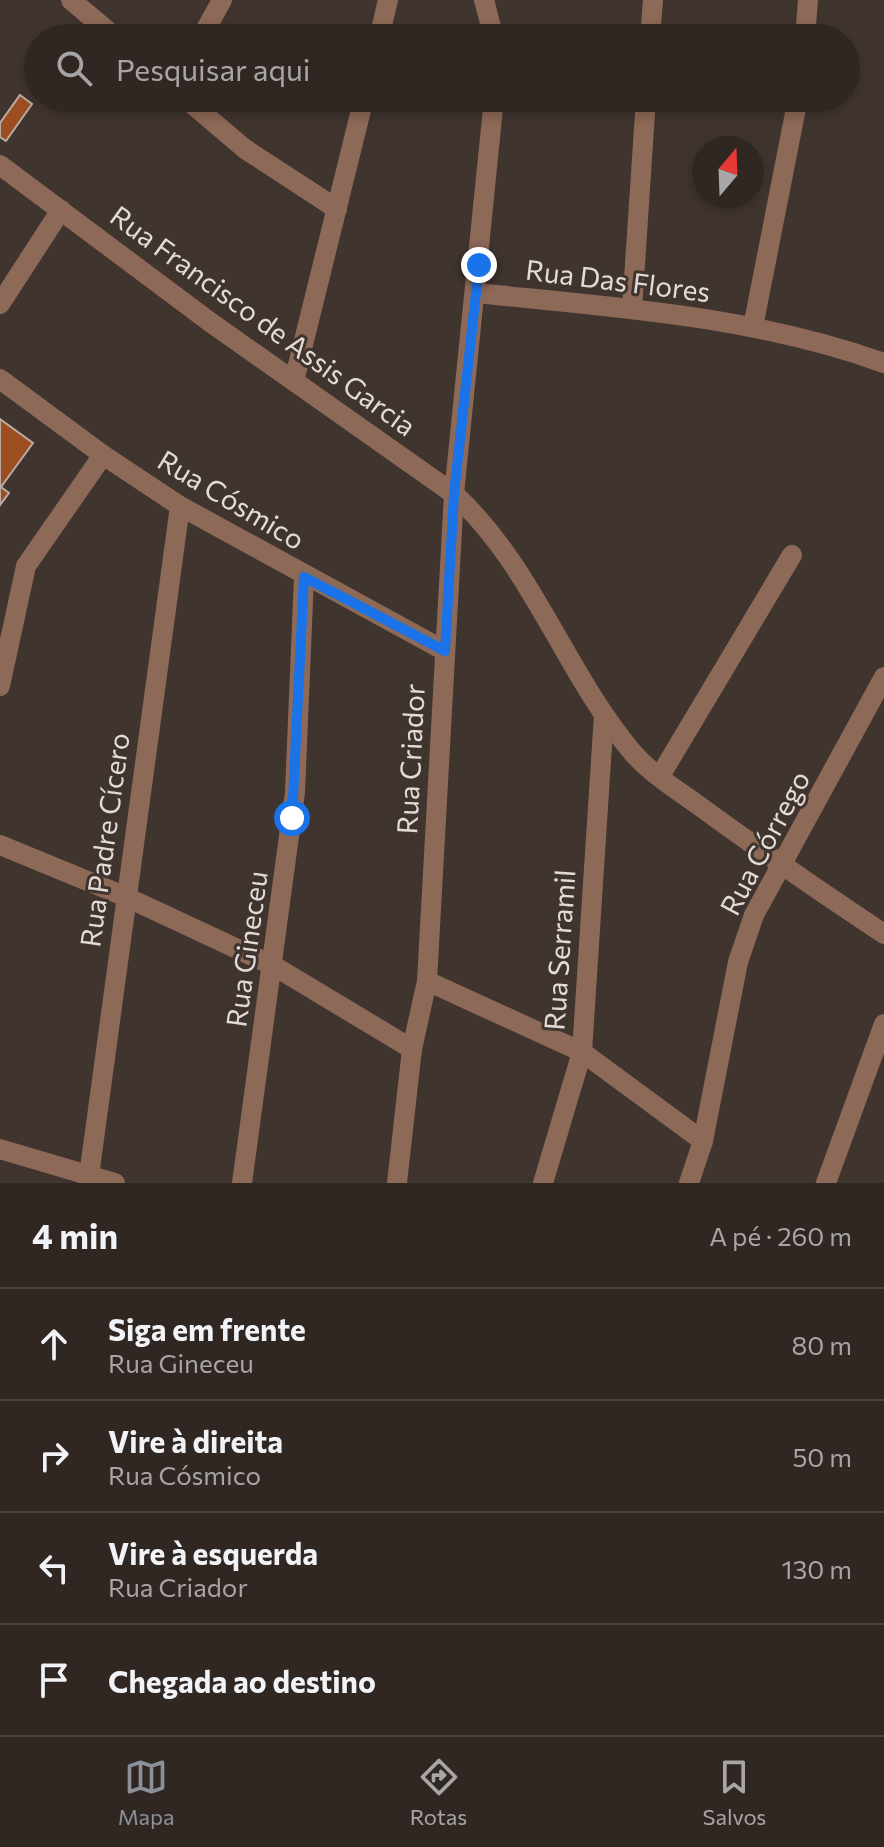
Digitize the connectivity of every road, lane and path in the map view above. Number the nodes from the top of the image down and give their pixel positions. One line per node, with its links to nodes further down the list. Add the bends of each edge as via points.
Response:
1 (71, 0): 7 (street)
2 (222, 0): 8 (street)
3 (388, 0): 9 (street)
4 (484, 0): 10 (street)
5 (653, 0): 11 (street)
6 (808, 0): 12 (street)
7 (99, 24)
8 (209, 24)
9 (382, 24)
10 (490, 24)
11 (651, 24)
12 (806, 24)
13 (201, 112): 19 (street, via 245,149)
14 (361, 112): 19 (street)
15 (493, 112): 21 (street, Rua Criador)
16 (645, 112): 23 (street)
17 (795, 112): 24 (street)
18 (0, 165): 20 (street, Rua Francisco de Assis Garcia)
19 (337, 209): 27 (street)
20 (61, 210): 22 (street); 27 (street, Rua Francisco de Assis Garcia)
21 (476, 293): 23 (street, Rua Das Flores); 29 (street, Rua Criador)
22 (0, 304)
23 (632, 309): 24 (street, Rua Das Flores)
24 (753, 327): 25 (street, Rua Das Flores)
25 (884, 363)
26 (0, 379): 28 (street, Rua Cósmico)
27 (294, 381): 29 (street, Rua Francisco de Assis Garcia)
28 (103, 455): 30 (street, Rua Cósmico); 33 (street, via 26,566)
29 (454, 494): 34 (street, Rua Criador); 37 (street, Rua Francisco de Assis Garcia, via 479,517 535,598)
30 (180, 506): 32 (street, Rua Cósmico); 41 (street, Rua Padre Cícero)
31 (792, 555): 38 (street)
32 (304, 577): 34 (street, Rua Cósmico); 43 (street, Rua Gineceu, via 295,792)
33 (3, 647): 36 (street)
34 (445, 651): 44 (street, Rua Criador)
35 (884, 677): 40 (street, Rua Córrego)
36 (0, 686)
37 (604, 715): 38 (street, Rua Francisco de Assis Garcia, via 635,755); 47 (street, Rua Serramil)
38 (660, 776): 40 (street, Rua Francisco de Assis Garcia)
39 (0, 845): 41 (street)
40 (782, 867): 42 (street, Rua Francisco de Assis Garcia); 48 (street, Rua Córrego, via 754,915 738,962)
41 (124, 896): 43 (street); 50 (street, Rua Padre Cícero)
42 (884, 934)
43 (274, 966): 46 (street); 52 (street, Rua Gineceu)
44 (427, 981): 46 (street, Rua Criador); 47 (street)
45 (884, 1024): 56 (street)
46 (412, 1049): 53 (street, Rua Criador)
47 (582, 1052): 48 (street); 54 (street, Rua Serramil)
48 (703, 1141): 55 (street, Rua Córrego)
49 (0, 1149): 50 (street)
50 (89, 1179): 51 (street)
51 (115, 1183)
52 (242, 1183)
53 (397, 1183)
54 (543, 1183)
55 (689, 1183)
56 (826, 1183)

